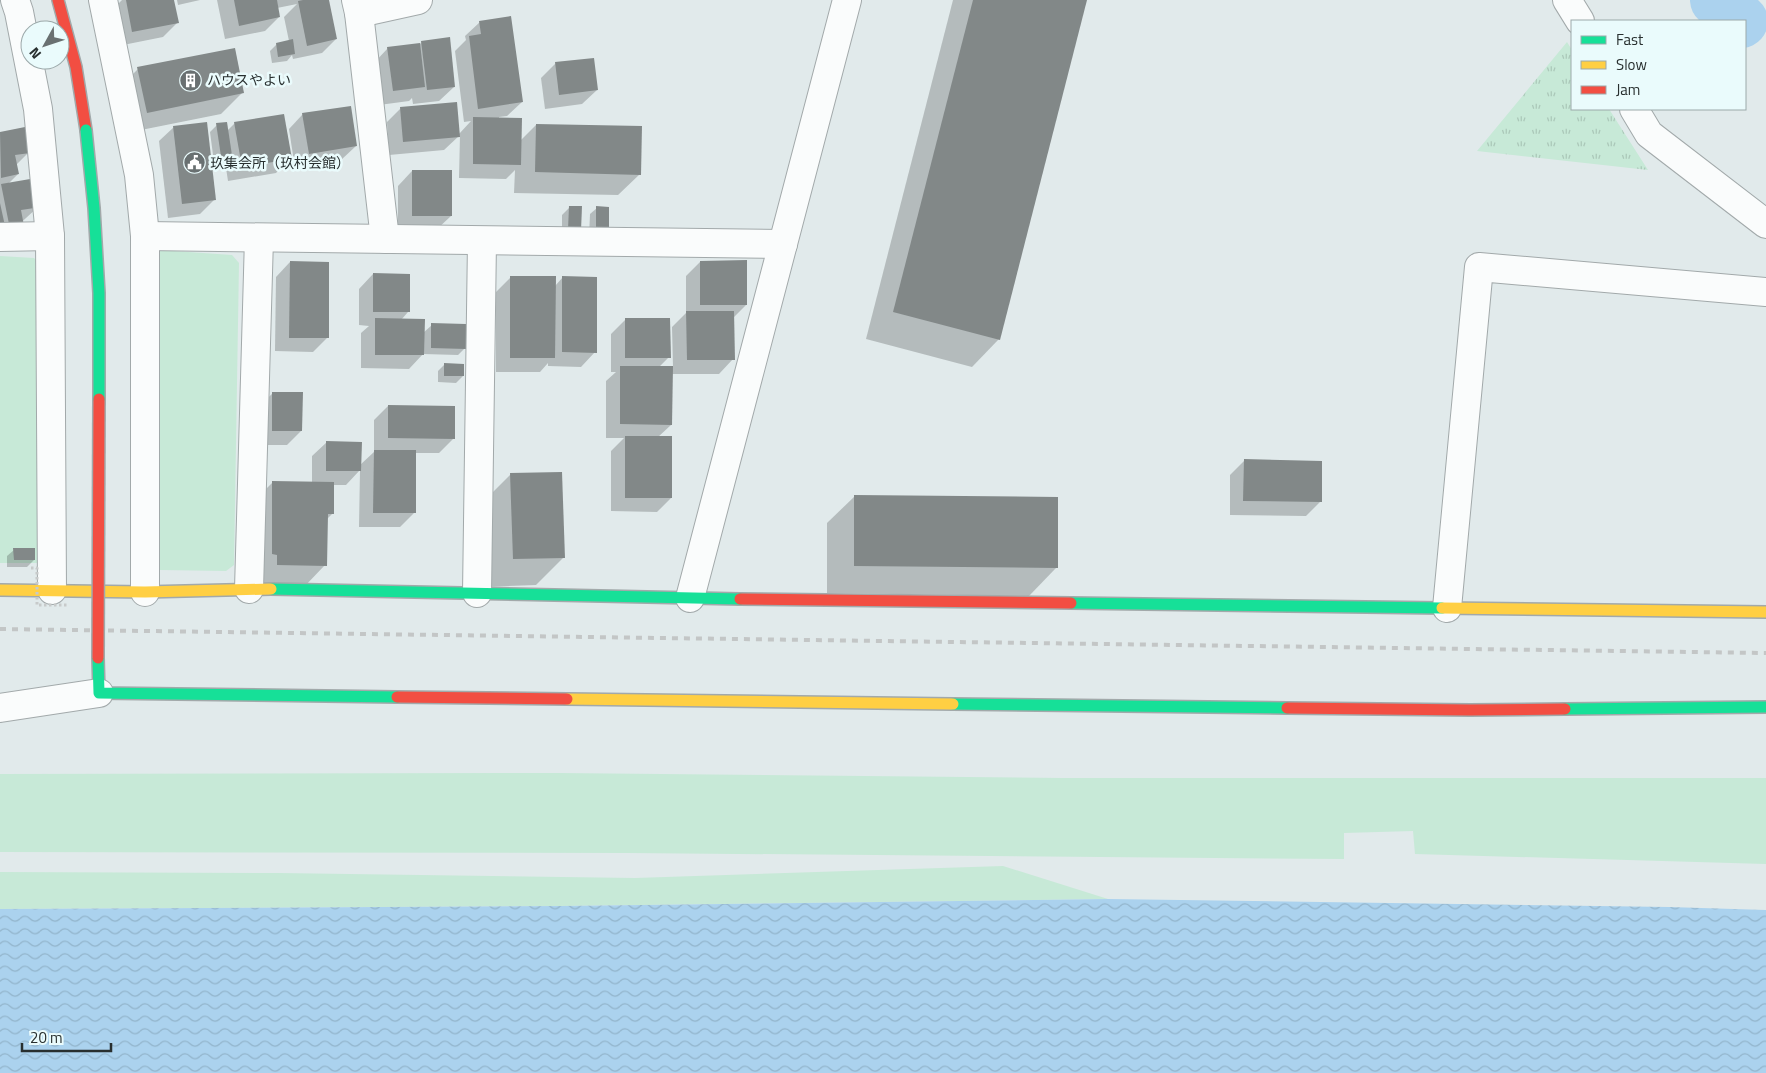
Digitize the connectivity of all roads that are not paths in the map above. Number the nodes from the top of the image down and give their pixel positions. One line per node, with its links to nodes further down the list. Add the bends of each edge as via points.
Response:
1 (15, 0): 11 (street, via 38,108)
2 (58, 0): 27 (street, bridge, via 76,67 94,208 99,293)
3 (103, 0): 12 (street, via 139,175)
4 (418, 0): 7 (street)
5 (847, 0): 17 (street)
6 (1567, 0): 8 (street)
7 (357, 6): 15 (street)
8 (1579, 20)
9 (1635, 110): 10 (street, via 1649,134)
10 (1766, 224)
11 (50, 236): 13 (street); 23 (street)
12 (144, 236): 14 (street); 21 (street)
13 (0, 237)
14 (259, 238): 15 (street); 19 (street)
15 (385, 239): 16 (street)
16 (482, 241): 17 (street); 22 (street)
17 (783, 244): 24 (street)
18 (1766, 292): 25 (street, via 1480,267)
19 (249, 589): 21 (street); 22 (street)
20 (0, 590): 23 (street)
21 (145, 592): 23 (street)
22 (477, 593): 24 (street)
23 (61, 597)
24 (690, 598): 25 (street)
25 (1447, 608): 26 (street)
26 (1766, 612)
27 (100, 693): 28 (street, via 1470,710); 29 (street)
28 (1766, 707)
29 (0, 708)

